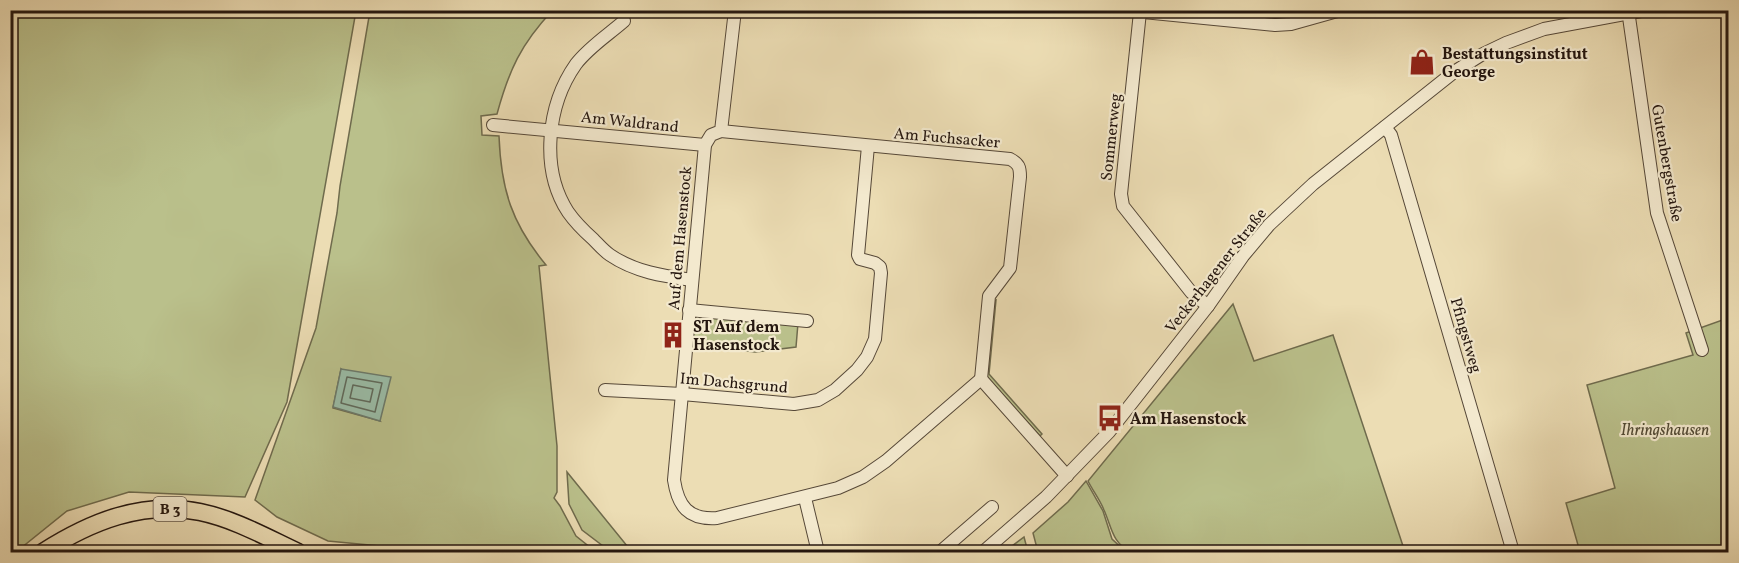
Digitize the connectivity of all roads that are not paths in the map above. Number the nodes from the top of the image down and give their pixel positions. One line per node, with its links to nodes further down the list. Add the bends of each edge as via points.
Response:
1 (735, 10): 13 (street)
2 (1123, 10): 6 (street)
3 (1290, 10): 9 (street)
4 (1341, 10): 9 (street)
5 (1646, 10): 7 (street, Veckerhagener Straße)
6 (1140, 12): 9 (street); 17 (street, Sommerweg, via 1121,194 1123,206 1191,292)
7 (1628, 12): 11 (street, Veckerhagener Straße, via 1544,29 1506,43 1454,72); 20 (street, Gutenbergstraße, via 1658,213)
8 (624, 21): 12 (street, Am Waldrand, via 577,63 556,105)
9 (1291, 24)
10 (493, 125): 12 (street, Am Waldrand)
11 (1385, 127): 17 (street, Veckerhagener Straße, via 1269,225); 32 (street, Pfingstweg, via 1391,135)
12 (552, 130): 14 (street, Am Waldrand); 16 (street, Am Waldrand, via 550,159 558,189 583,230 609,255 646,273)
13 (722, 131): 14 (street, Auf dem Hasenstock, via 711,135); 15 (street, Am Fuchsacker)
14 (705, 145): 16 (street, Auf dem Hasenstock)
15 (868, 146): 21 (street, Am Fuchsacker, via 1010,159 1020,167 1013,252 1010,268 989,296); 23 (street, Im Dachsgrund, via 858,255 875,263 881,273 874,339 867,357 835,390 818,400 794,404)
16 (692, 280): 18 (street, Auf dem Hasenstock)
17 (1208, 306): 24 (street, Veckerhagener Straße, via 1109,432)
18 (689, 310): 19 (street); 23 (street, Auf dem Hasenstock)
19 (807, 321)
20 (1702, 350)
21 (981, 378): 24 (street); 25 (street, Auf dem Hasenstock, via 863,477)
22 (605, 390): 23 (street, Im Dachsgrund)
23 (682, 394): 25 (street, Auf dem Hasenstock, via 674,480 683,507 699,517 717,519)
24 (1067, 476): 31 (street, Veckerhagener Straße)
25 (805, 498): 29 (street)
26 (992, 507): 30 (street)
27 (43, 552): 28 (main road, B 3, via 97,522 128,512 165,508 230,521)
28 (298, 552)
29 (818, 552)
30 (940, 552)
31 (983, 552)
32 (1513, 552)

